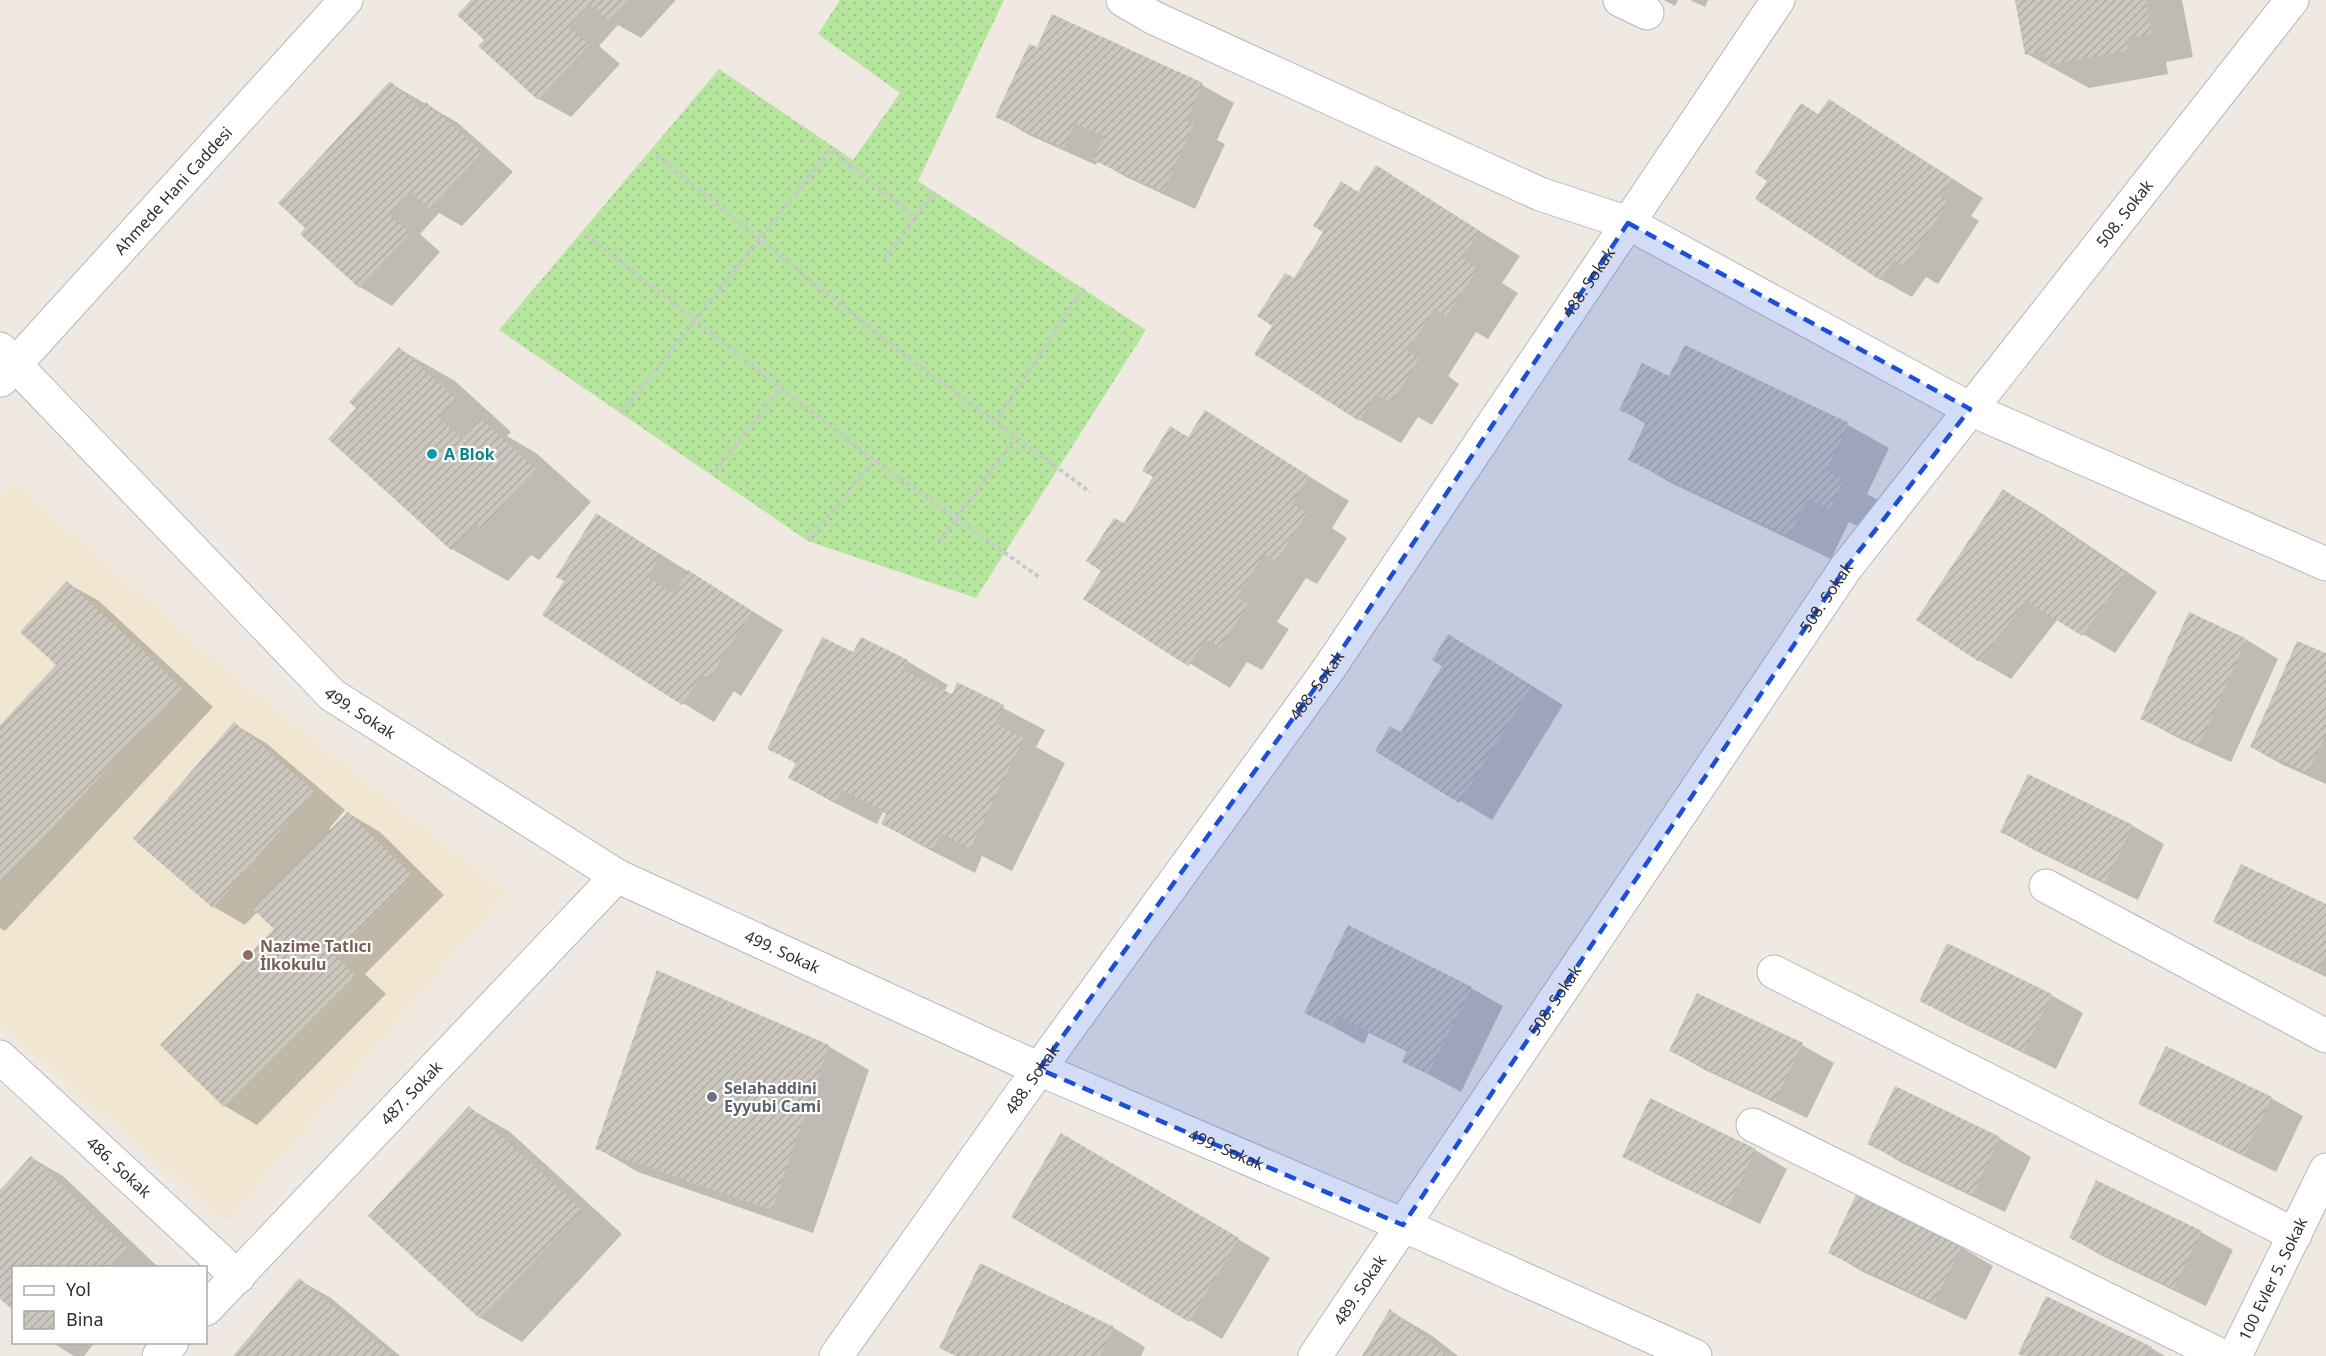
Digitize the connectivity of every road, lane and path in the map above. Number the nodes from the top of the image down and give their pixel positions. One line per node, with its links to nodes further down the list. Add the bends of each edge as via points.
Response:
1 (346, 0): 14 (street, Ahmede Hani Caddesi)
2 (1124, 0): 8 (street, via 1154,18 1540,194)
3 (1778, 0): 8 (street, 488. Sokak)
4 (2292, 0): 16 (street, 508. Sokak)
5 (657, 156): 10 (path)
6 (935, 192): 7 (path)
7 (915, 217): 10 (path, via 830,150); 11 (path)
8 (1628, 223): 16 (street); 33 (street, 488. Sokak, via 1328,670)
9 (586, 235): 13 (path)
10 (758, 239): 13 (path); 18 (path)
11 (884, 259)
12 (1083, 288): 18 (path)
13 (694, 320): 15 (path); 17 (path)
14 (5, 365): 28 (street, 499. Sokak, via 332,695)
15 (781, 388): 20 (path); 21 (path)
16 (1970, 409): 26 (street); 36 (street, 508. Sokak, via 1845,569)
17 (621, 413)
18 (995, 423): 19 (path)
19 (1015, 438): 22 (path); 23 (path)
20 (874, 460): 23 (path); 24 (path)
21 (715, 471)
22 (1090, 492)
23 (956, 519): 25 (path); 27 (path)
24 (808, 541)
25 (939, 542)
26 (2326, 564)
27 (1039, 577)
28 (617, 876): 33 (street, 499. Sokak); 38 (street, 487. Sokak)
29 (2046, 886): 31 (street)
30 (1774, 972): 37 (street)
31 (2326, 1036)
32 (0, 1057): 38 (street, 486. Sokak)
33 (1039, 1069): 36 (street, 499. Sokak); 42 (street, 488. Sokak)
34 (1753, 1125): 45 (street)
35 (2326, 1170): 37 (street, 100 Evler 5. Sokak)
36 (1403, 1225): 43 (street, 489. Sokak); 44 (street, 499. Sokak)
37 (2295, 1234): 46 (street, 100 Evler 5. Sokak)
38 (238, 1277): 39 (street, 487. Sokak)
39 (207, 1309)
40 (170, 1344): 41 (street)
41 (159, 1356)
42 (836, 1356)
43 (1315, 1356)
44 (1695, 1356)
45 (2222, 1356)
46 (2235, 1356)

